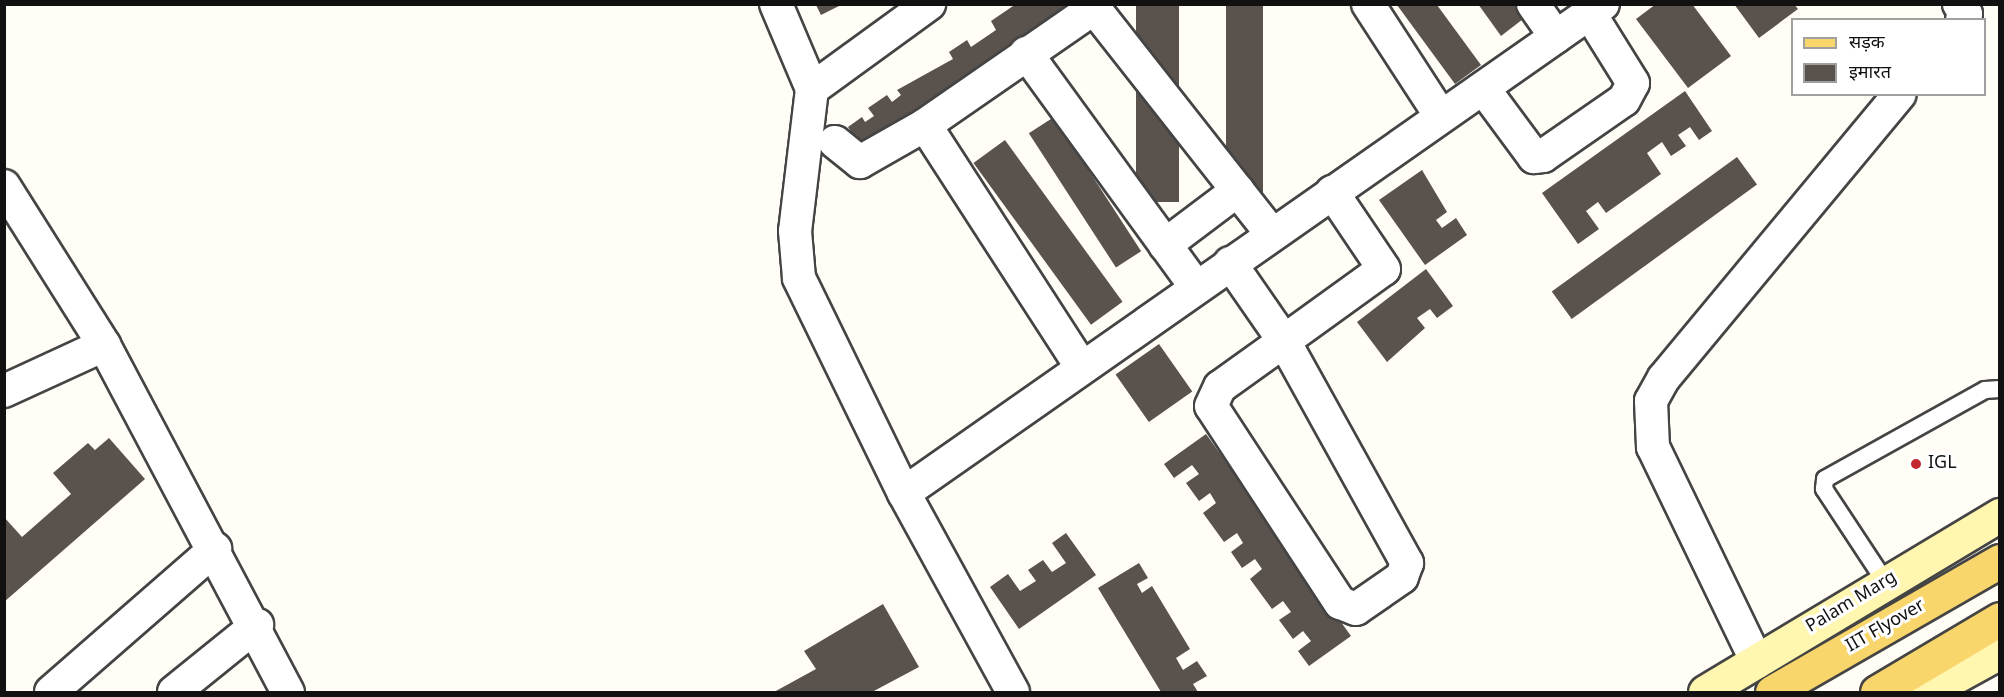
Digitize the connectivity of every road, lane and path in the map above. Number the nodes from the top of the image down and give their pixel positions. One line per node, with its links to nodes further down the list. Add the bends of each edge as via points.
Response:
1 (776, 4): 11 (street)
2 (929, 4): 11 (street)
3 (1368, 4): 13 (street)
4 (1533, 4): 8 (street)
5 (1959, 4): 7 (street, via 1966,14)
6 (1596, 9): 8 (street); 10 (street, via 1633,83 1624,100 1544,156 1534,157)
7 (1963, 18)
8 (1556, 37): 10 (street)
9 (1026, 53): 14 (street); 17 (street, via 1087,11 1100,11); 20 (street)
10 (1483, 88): 13 (street)
11 (812, 89): 28 (street, via 795,231 799,278)
12 (1898, 96): 36 (street, via 1664,378 1651,400 1653,447)
13 (1440, 115): 18 (street)
14 (925, 125): 15 (street, via 860,162); 25 (street)
15 (835, 142)
16 (4, 186): 24 (street)
17 (1238, 190): 19 (street); 20 (street)
18 (1332, 192): 19 (street); 23 (street, via 1384,269)
19 (1272, 234): 21 (street)
20 (1165, 245): 22 (street)
21 (1230, 263): 22 (street); 23 (street)
22 (1196, 287): 25 (street)
23 (1284, 341): 23 (street, via 1408,568 1356,609 1340,603 1213,412 1220,387)
24 (104, 345): 27 (street); 30 (street)
25 (1081, 366): 28 (street)
26 (2000, 389): 32 (lane, via 1966,400 1825,479 1824,489)
27 (4, 391)
28 (904, 492): 41 (street)
29 (2000, 515): 32 (main road, Palam Marg)
30 (215, 549): 34 (street); 38 (street)
31 (2000, 561): 43 (main road, IIT Flyover)
32 (1886, 583): 36 (main road, Palam Marg)
33 (2000, 619): 44 (main road)
34 (256, 625): 39 (street); 40 (street)
35 (2000, 652): 37 (main road)
36 (1757, 662): 42 (main road, Palam Marg)
37 (1969, 681): 45 (main road)
38 (51, 693)
39 (174, 693)
40 (288, 693)
41 (1013, 693)
42 (1706, 693)
43 (1772, 693)
44 (1877, 693)
45 (1928, 693)

